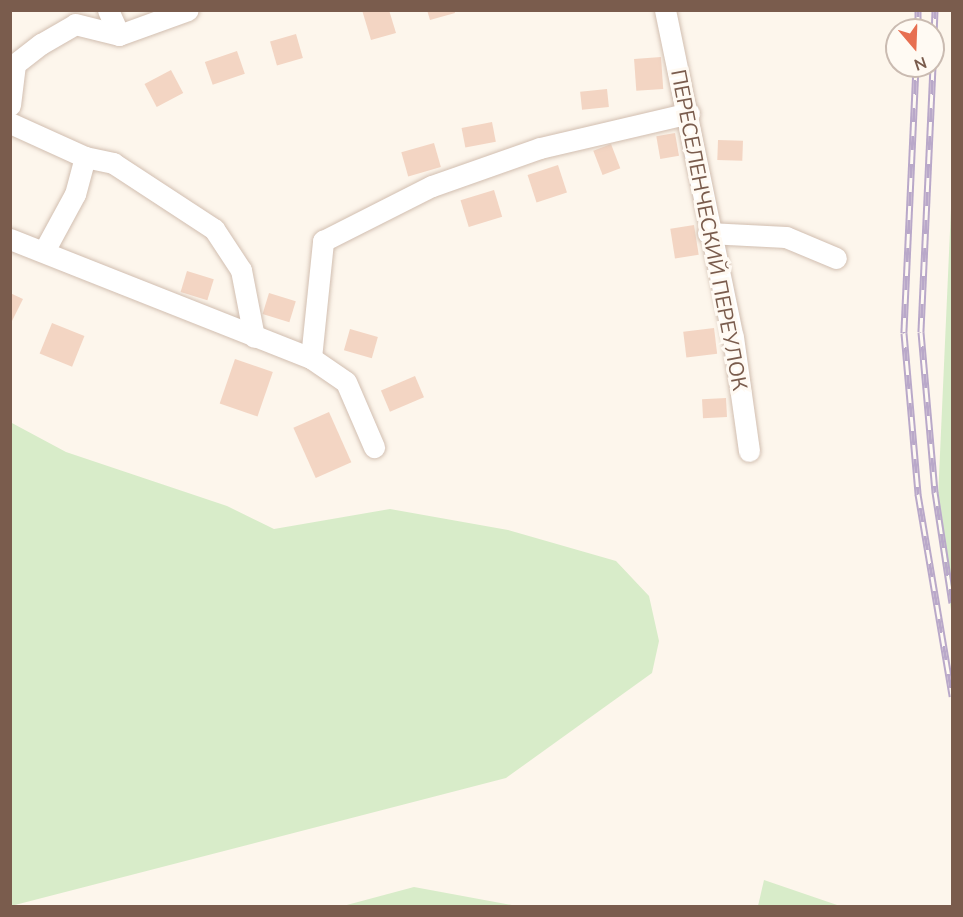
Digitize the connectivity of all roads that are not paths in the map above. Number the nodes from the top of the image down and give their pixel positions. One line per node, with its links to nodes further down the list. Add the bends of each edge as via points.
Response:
1 (108, 10): 4 (street)
2 (188, 10): 4 (street)
3 (664, 10): 6 (street, ПЕРЕСЕЛЕНЧЕСКИЙ ПЕРЕУЛОК)
4 (119, 35): 5 (street, via 75,24 41,44 15,64)
5 (10, 105)
6 (689, 113): 9 (street, ПЕРЕСЕЛЕНЧЕСКИЙ ПЕРЕУЛОК); 14 (street, via 529,152 432,186 323,241)
7 (10, 123): 8 (street)
8 (85, 157): 11 (street, via 75,194); 13 (street, via 114,163 214,229 241,270)
9 (708, 233): 12 (street, via 786,237); 16 (street, ПЕРЕСЕЛЕНЧЕСКИЙ ПЕРЕУЛОК, via 733,337)
10 (10, 240): 11 (street)
11 (44, 251): 13 (street, via 61,263)
12 (836, 258)
13 (254, 337): 14 (street)
14 (311, 358): 15 (street, via 346,382)
15 (374, 447)
16 (749, 451)

